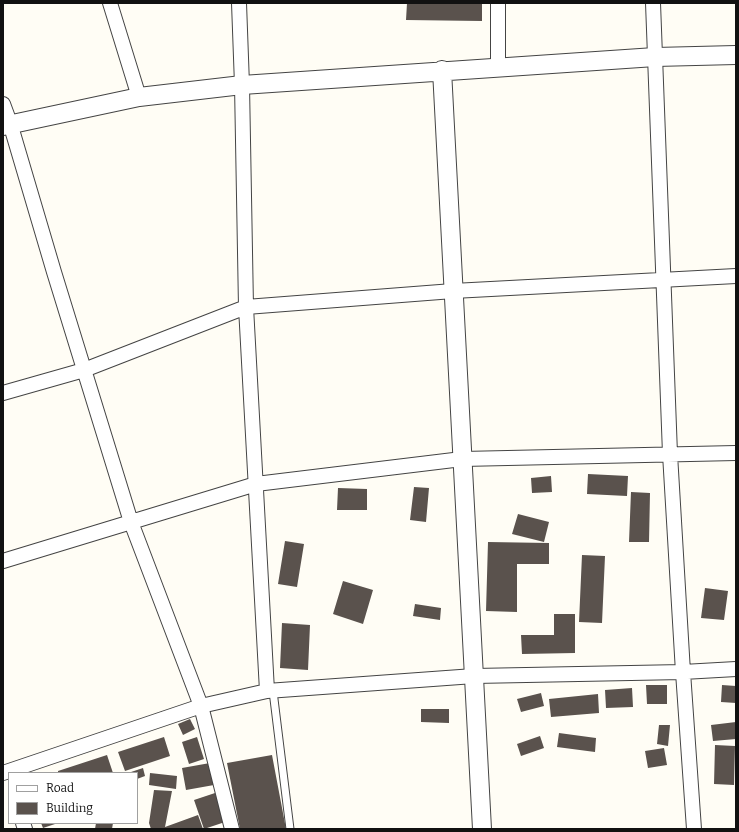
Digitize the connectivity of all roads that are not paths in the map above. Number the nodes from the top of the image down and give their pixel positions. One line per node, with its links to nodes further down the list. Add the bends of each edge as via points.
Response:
1 (110, 3): 10 (street)
2 (239, 3): 9 (street)
3 (498, 3): 7 (street)
4 (653, 3): 6 (street)
5 (736, 55): 6 (street)
6 (655, 57): 7 (street); 14 (street)
7 (498, 67): 8 (street)
8 (442, 70): 9 (street); 15 (street)
9 (242, 85): 10 (street); 16 (street)
10 (139, 97): 12 (street)
11 (3, 104): 12 (street)
12 (7, 124): 17 (street)
13 (736, 276): 14 (street)
14 (664, 279): 15 (street); 20 (street)
15 (453, 291): 16 (street); 21 (street)
16 (246, 307): 17 (street); 22 (street)
17 (84, 370): 18 (street); 23 (street)
18 (3, 393)
19 (736, 453): 20 (street)
20 (670, 454): 21 (street); 26 (street)
21 (462, 459): 22 (street); 27 (street)
22 (256, 484): 23 (street); 28 (street)
23 (131, 522): 24 (street); 29 (street)
24 (3, 561)
25 (736, 669): 26 (street)
26 (683, 672): 27 (street); 34 (street)
27 (474, 676): 28 (street); 33 (street)
28 (270, 691): 29 (street); 32 (lane)
29 (201, 706): 30 (street); 31 (street)
30 (5, 771)
31 (232, 829)
32 (290, 829)
33 (482, 829)
34 (694, 829)

